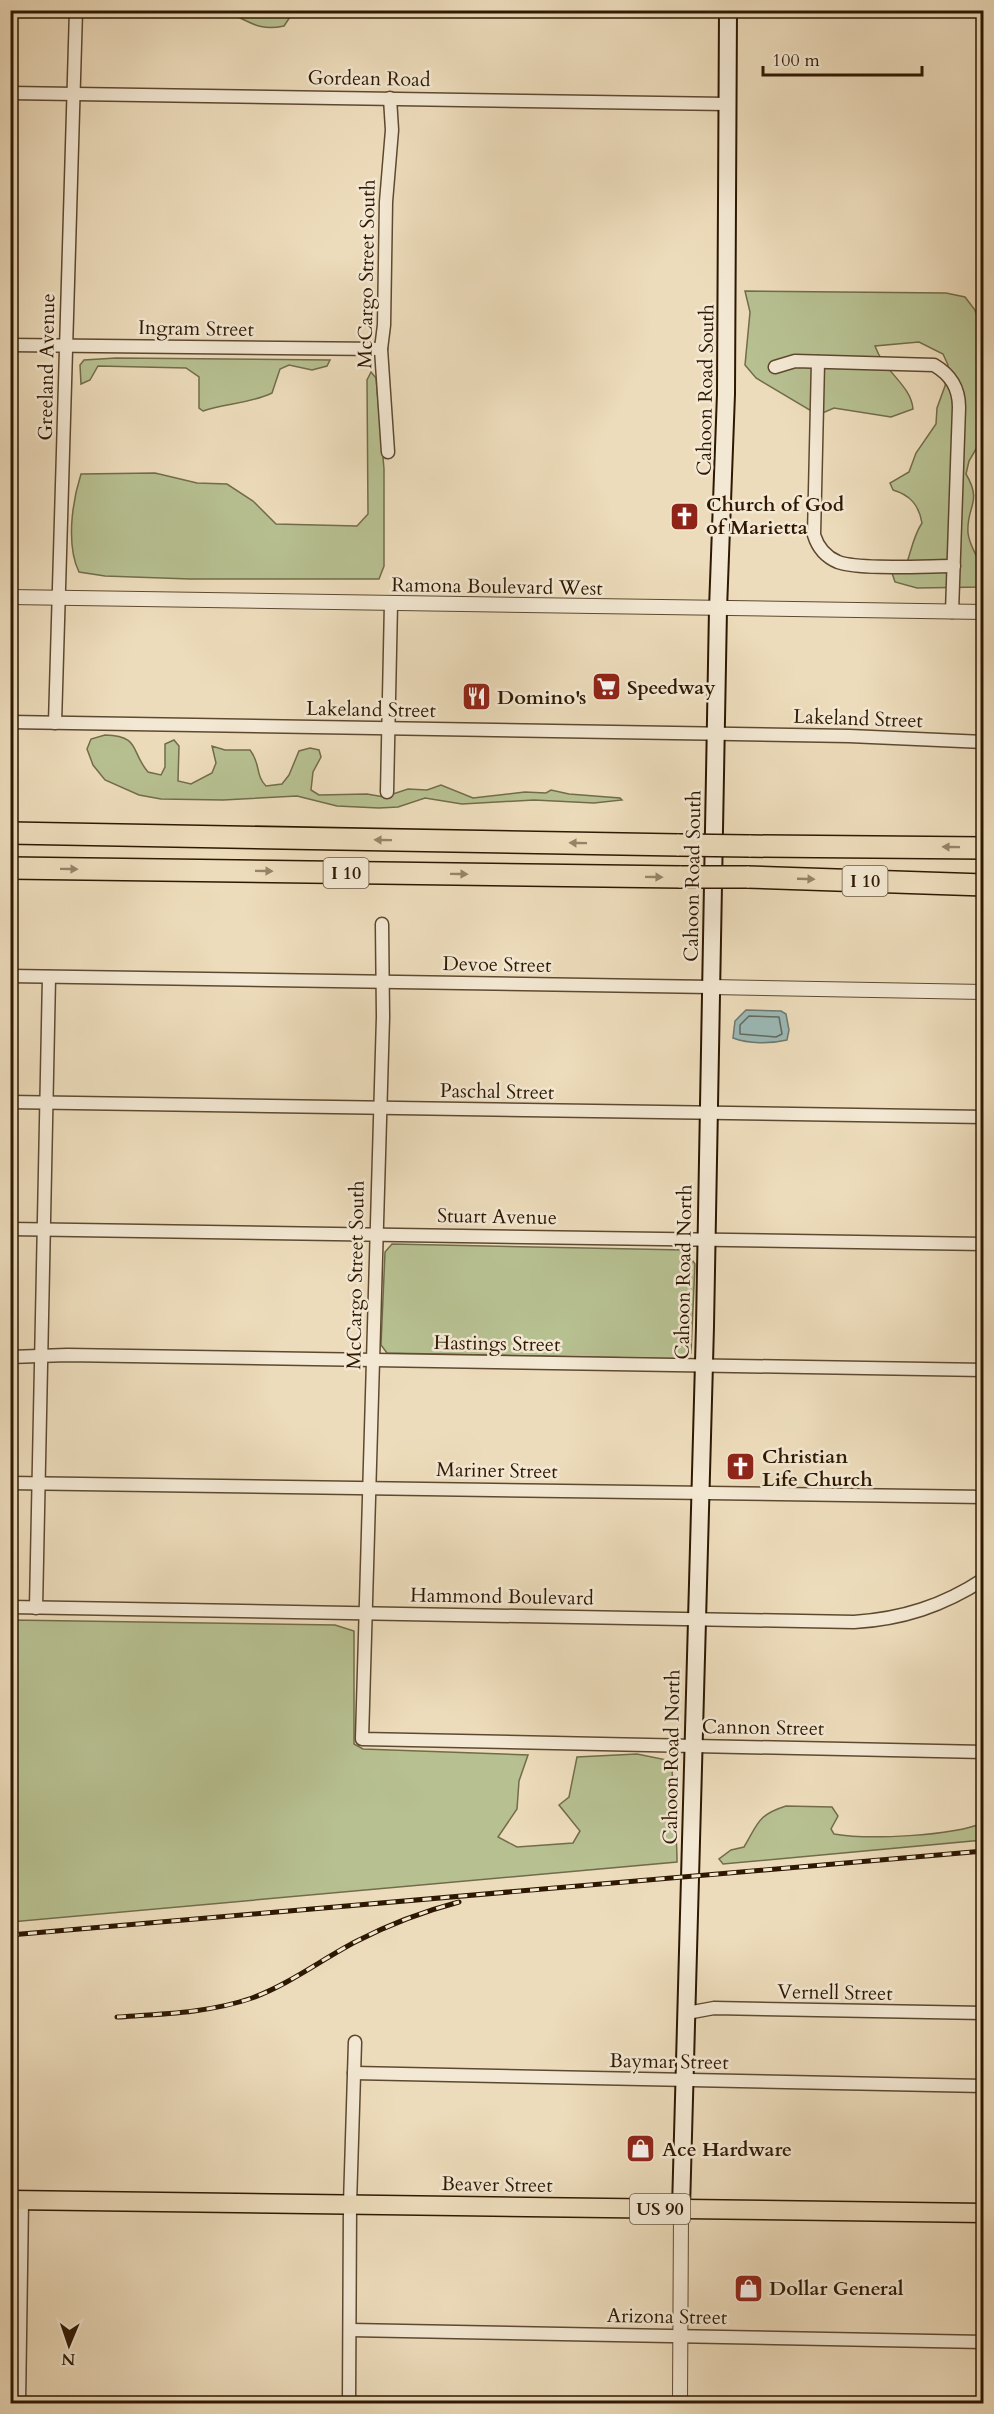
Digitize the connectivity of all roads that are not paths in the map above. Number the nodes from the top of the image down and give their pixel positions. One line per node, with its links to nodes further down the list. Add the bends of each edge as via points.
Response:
1 (76, 10): 4 (street, Greeland Avenue)
2 (728, 10): 6 (main road, Cahoon Road South)
3 (10, 93): 4 (street, Gordean Road)
4 (74, 94): 5 (street, Gordean Road); 8 (street, Greeland Avenue)
5 (390, 98): 6 (street, Gordean Road); 9 (street, McCargo Street South, via 392,130)
6 (727, 104): 17 (main road, Cahoon Road South, via 726,394)
7 (10, 345): 8 (street, Ingram Street)
8 (67, 345): 9 (street, Ingram Street); 15 (street, Greeland Avenue)
9 (381, 350): 12 (street, McCargo Street South)
10 (818, 362): 11 (street, via 795,361); 13 (street, via 814,535 819,547 827,556 847,564); 13 (street, via 934,365 952,380 959,407)
11 (775, 367)
12 (388, 452)
13 (954, 566): 18 (street)
14 (10, 597): 15 (street, Ramona Boulevard West)
15 (61, 598): 16 (street, Ramona Boulevard West); 21 (street, Greeland Avenue)
16 (391, 603): 17 (street, Ramona Boulevard West); 22 (street)
17 (718, 609): 18 (street, Ramona Boulevard West); 23 (main road, Cahoon Road South)
18 (952, 612): 19 (street, Ramona Boulevard West)
19 (984, 612)
20 (10, 722): 21 (street, Lakeland Street)
21 (55, 723): 22 (street, Lakeland Street)
22 (388, 729): 23 (street, Lakeland Street); 25 (street)
23 (716, 734): 24 (street, Lakeland Street); 36 (main road, Cahoon Road South)
24 (984, 742)
25 (387, 792)
26 (10, 820): 28 (highway, via 125,826)
27 (10, 833): 28 (highway, I 10)
28 (168, 836): 29 (highway, I 10, one-way to 28, bridge)
29 (984, 848)
30 (10, 868): 31 (highway, I 10, one-way to 31, bridge)
31 (984, 885)
32 (382, 924): 35 (street, McCargo Street South)
33 (10, 976): 34 (street, Devoe Street)
34 (49, 977): 35 (street, Devoe Street); 39 (street)
35 (382, 982): 36 (street, Devoe Street); 40 (street, McCargo Street South)
36 (711, 987): 37 (street, Devoe Street); 41 (main road)
37 (984, 992)
38 (10, 1102): 39 (street, Paschal Street)
39 (48, 1103): 40 (street, Paschal Street); 44 (street)
40 (379, 1108): 41 (street, Paschal Street); 45 (street, McCargo Street South)
41 (707, 1112): 42 (street, Paschal Street); 46 (main road, Cahoon Road North)
42 (984, 1117)
43 (10, 1229): 44 (street, Stuart Avenue)
44 (43, 1229): 45 (street, Stuart Avenue); 48 (street)
45 (376, 1234): 46 (street, Stuart Avenue); 50 (street, McCargo Street South)
46 (705, 1238): 47 (street, Stuart Avenue); 51 (main road, Cahoon Road North)
47 (984, 1244)
48 (42, 1356): 49 (street, Hastings Street); 50 (street, Hastings Street); 54 (street)
49 (10, 1357)
50 (372, 1361): 51 (street, Hastings Street); 55 (street, McCargo Street South)
51 (703, 1365): 52 (street, Hastings Street); 56 (main road, Cahoon Road North)
52 (984, 1370)
53 (10, 1483): 54 (street, Mariner Street)
54 (38, 1483): 55 (street, Mariner Street); 60 (street)
55 (368, 1487): 56 (street, Mariner Street); 61 (street, McCargo Street South)
56 (699, 1492): 57 (street, Mariner Street); 62 (main road, Cahoon Road North)
57 (984, 1497)
58 (984, 1579): 62 (street, Hammond Boulevard, via 927,1610 880,1621)
59 (10, 1607): 60 (street, Hammond Boulevard)
60 (36, 1608): 61 (street, Hammond Boulevard)
61 (365, 1612): 62 (street, Hammond Boulevard); 63 (street, McCargo Street South)
62 (696, 1618): 64 (main road, Cahoon Road North)
63 (363, 1739): 64 (street, Cannon Street)
64 (692, 1745): 65 (street, Cannon Street); 66 (main road, Cahoon Road North)
65 (984, 1752)
66 (687, 2013): 67 (street, Vernell Street, via 714,2008); 70 (main road, Cahoon Road North)
67 (984, 2013)
68 (355, 2042): 69 (street)
69 (354, 2073): 70 (street, Baymar Street); 73 (street)
70 (686, 2081): 71 (street, Baymar Street); 74 (main road, Cahoon Road North)
71 (984, 2086)
72 (16, 2200): 73 (main road, Beaver Street / US 90); 79 (street)
73 (350, 2204): 74 (main road, Beaver Street / US 90); 76 (street)
74 (681, 2210): 75 (main road, Beaver Street / US 90); 77 (street, Cahoon Road North)
75 (984, 2213)
76 (350, 2330): 77 (street, Arizona Street); 80 (street)
77 (681, 2336): 78 (street, Arizona Street); 81 (street, Cahoon Road North)
78 (984, 2342)
79 (19, 2403)
80 (349, 2403)
81 (680, 2403)

